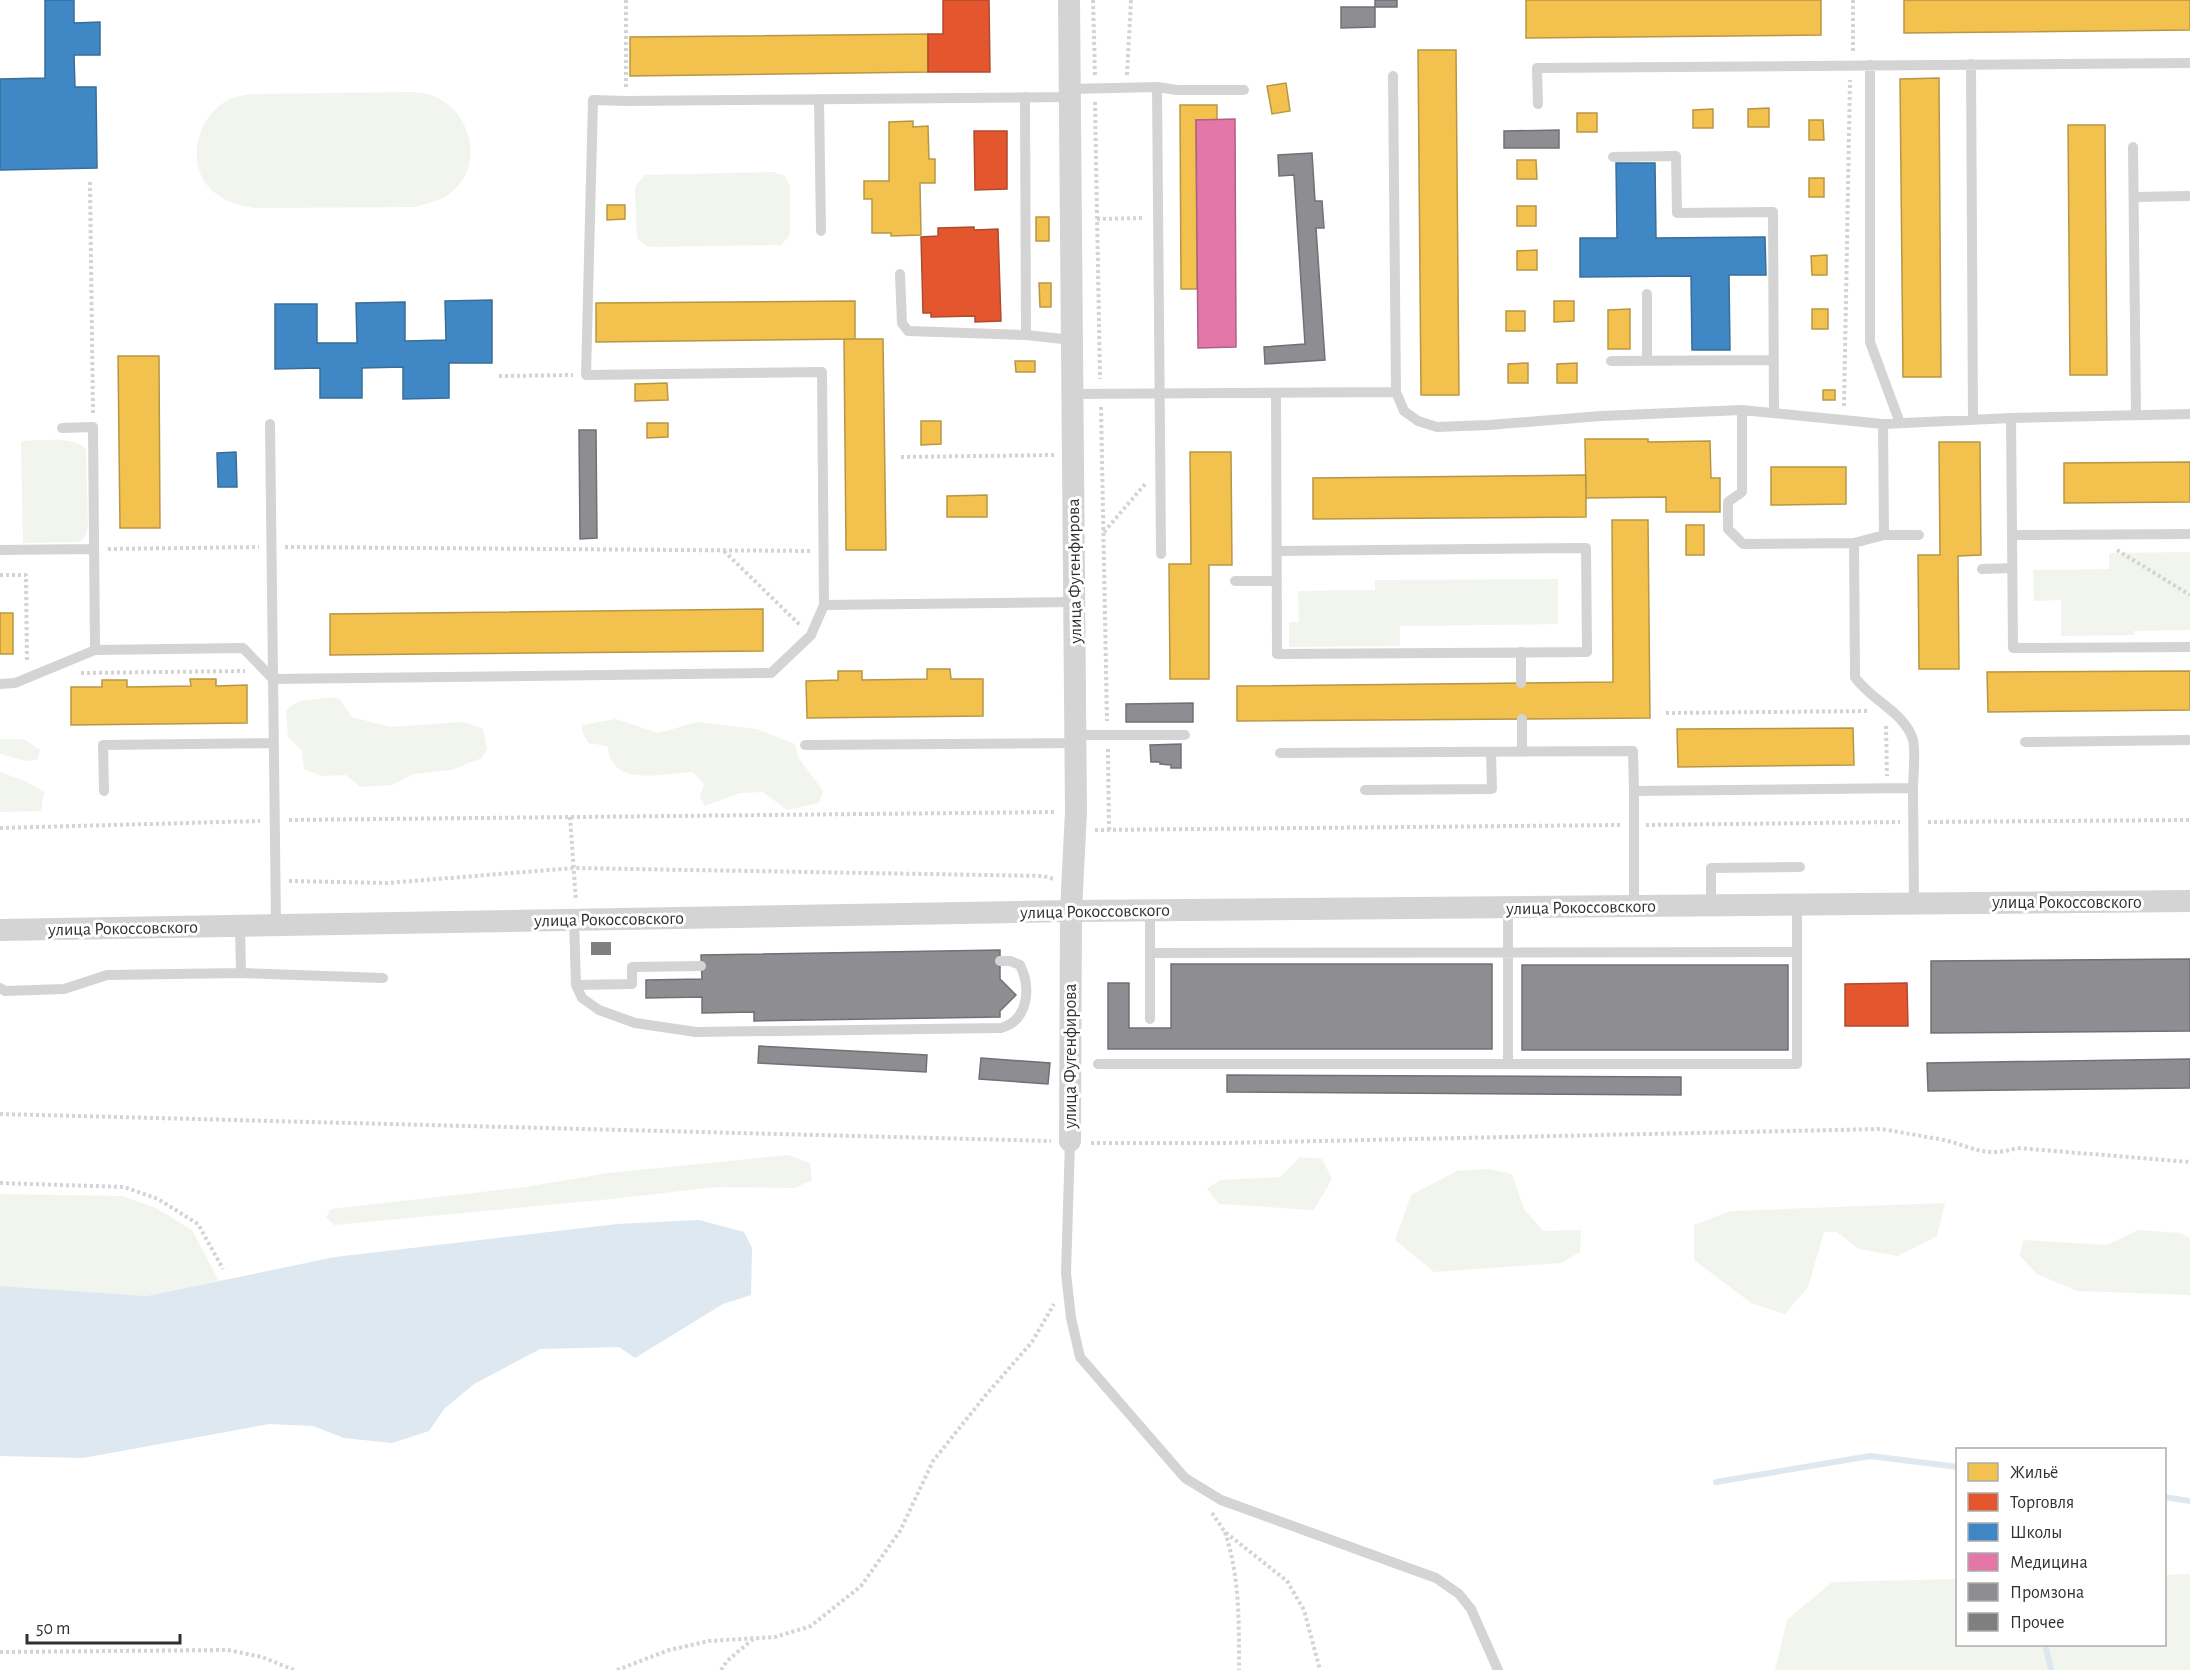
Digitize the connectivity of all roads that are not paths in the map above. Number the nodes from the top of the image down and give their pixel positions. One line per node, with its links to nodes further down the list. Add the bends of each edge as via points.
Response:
1 (1069, 0): 8 (street, улица Фугенфирова)
2 (2190, 63): 3 (lane)
3 (1971, 64): 4 (lane); 33 (lane)
4 (1870, 65): 11 (lane, via 1537,68); 34 (lane, via 1870,342)
5 (1393, 76): 24 (lane)
6 (1157, 87): 7 (lane); 8 (lane); 27 (lane)
7 (1245, 90)
8 (1070, 93): 9 (lane); 20 (street, улица Фугенфирова)
9 (1025, 97): 10 (lane); 19 (lane)
10 (819, 100): 16 (lane); 52 (lane, via 593,100 586,375 822,372)
11 (1538, 104)
12 (2133, 147): 15 (lane)
13 (1613, 157): 22 (lane, via 1676,156 1677,213 1773,212)
14 (2190, 196): 15 (lane)
15 (2134, 197): 30 (lane)
16 (821, 231)
17 (900, 274): 19 (lane, via 905,330)
18 (1647, 294): 21 (lane)
19 (1026, 335): 20 (lane)
20 (1072, 340): 26 (street, улица Фугенфирова)
21 (1647, 360): 22 (lane); 23 (lane)
22 (1774, 360): 29 (lane)
23 (1611, 361)
24 (1396, 392): 25 (lane); 28 (lane, via 1404,411 1437,427)
25 (1275, 393): 27 (lane); 45 (lane)
26 (1072, 394): 27 (lane); 51 (street, улица Фугенфирова)
27 (1160, 394): 46 (lane)
28 (1742, 410): 29 (lane); 42 (lane, via 1742,492 1728,502 1728,529 1743,543)
29 (1774, 413): 36 (lane)
30 (2136, 414): 31 (lane); 32 (lane)
31 (2190, 414)
32 (2011, 418): 33 (lane); 41 (lane)
33 (1973, 419): 34 (lane)
34 (1900, 423): 36 (lane)
35 (270, 424): 56 (lane)
36 (1883, 424): 39 (lane)
37 (62, 428): 43 (lane, via 93,427)
38 (2190, 534): 41 (lane)
39 (1884, 535): 40 (lane); 42 (lane)
40 (1919, 535)
41 (2012, 535): 47 (lane)
42 (1854, 543): 69 (lane, via 1855,677 1906,726 1913,741)
43 (94, 549): 44 (lane); 54 (lane)
44 (0, 550)
45 (1277, 550): 49 (lane); 55 (lane, via 1586,548 1587,652)
46 (1161, 554)
47 (2012, 568): 48 (lane); 53 (lane, via 2013,648)
48 (1982, 569)
49 (1277, 580): 50 (lane); 55 (lane, via 1277,654)
50 (1234, 581)
51 (1074, 602): 52 (lane); 61 (street, улица Фугенфирова)
52 (824, 605): 56 (lane, via 811,635 771,673)
53 (2190, 647)
54 (95, 650): 56 (lane, via 243,648); 58 (lane, via 15,683)
55 (1521, 652): 57 (lane)
56 (273, 679): 64 (lane)
57 (1521, 683)
58 (0, 684)
59 (1522, 719): 67 (lane)
60 (1185, 735): 61 (lane)
61 (1075, 739): 65 (lane); 81 (street, улица Фугенфирова)
62 (2190, 741): 63 (lane)
63 (2025, 742)
64 (274, 743): 72 (lane, via 103,745); 83 (lane)
65 (805, 746)
66 (1491, 752): 67 (lane); 68 (lane); 70 (lane, via 1492,789)
67 (1522, 752): 71 (lane, via 1633,751)
68 (1280, 753)
69 (1913, 788): 71 (lane); 75 (lane)
70 (1365, 790)
71 (1634, 790): 78 (lane)
72 (104, 791)
73 (1800, 867): 77 (lane, via 1711,868)
74 (2190, 901): 75 (street, улица Рокоссовского)
75 (1914, 903): 76 (street, улица Рокоссовского)
76 (1797, 904): 77 (street, улица Рокоссовского); 87 (lane)
77 (1711, 905): 78 (street, улица Рокоссовского)
78 (1634, 906): 79 (street, улица Рокоссовского)
79 (1508, 907): 80 (street, улица Рокоссовского); 86 (lane)
80 (1150, 910): 81 (street, улица Рокоссовского); 88 (lane)
81 (1071, 911): 82 (street, улица Рокоссовского); 98 (street, улица Фугенфирова)
82 (576, 920): 83 (street, улица Рокоссовского); 93 (lane)
83 (276, 925): 84 (street, улица Рокоссовского)
84 (240, 926): 85 (street, улица Рокоссовского); 91 (lane)
85 (0, 930)
86 (1508, 952): 87 (lane); 88 (lane); 97 (lane)
87 (1797, 952): 97 (lane, via 1797,1064)
88 (1150, 953): 95 (lane)
89 (1000, 961): 93 (lane, via 1020,964 1027,996 1018,1018 1001,1028 696,1032 635,1023 599,1010 582,998)
90 (701, 966): 93 (lane, via 632,967 632,984)
91 (241, 973): 92 (lane); 94 (lane, via 107,975 64,989)
92 (383, 978)
93 (576, 985)
94 (0, 988)
95 (1150, 1018)
96 (1098, 1064): 97 (lane)
97 (1508, 1064)
98 (1070, 1141): 99 (lane, via 1066,1273 1080,1357 1185,1478 1221,1500 1436,1578 1459,1594 1471,1609)
99 (1498, 1670)

